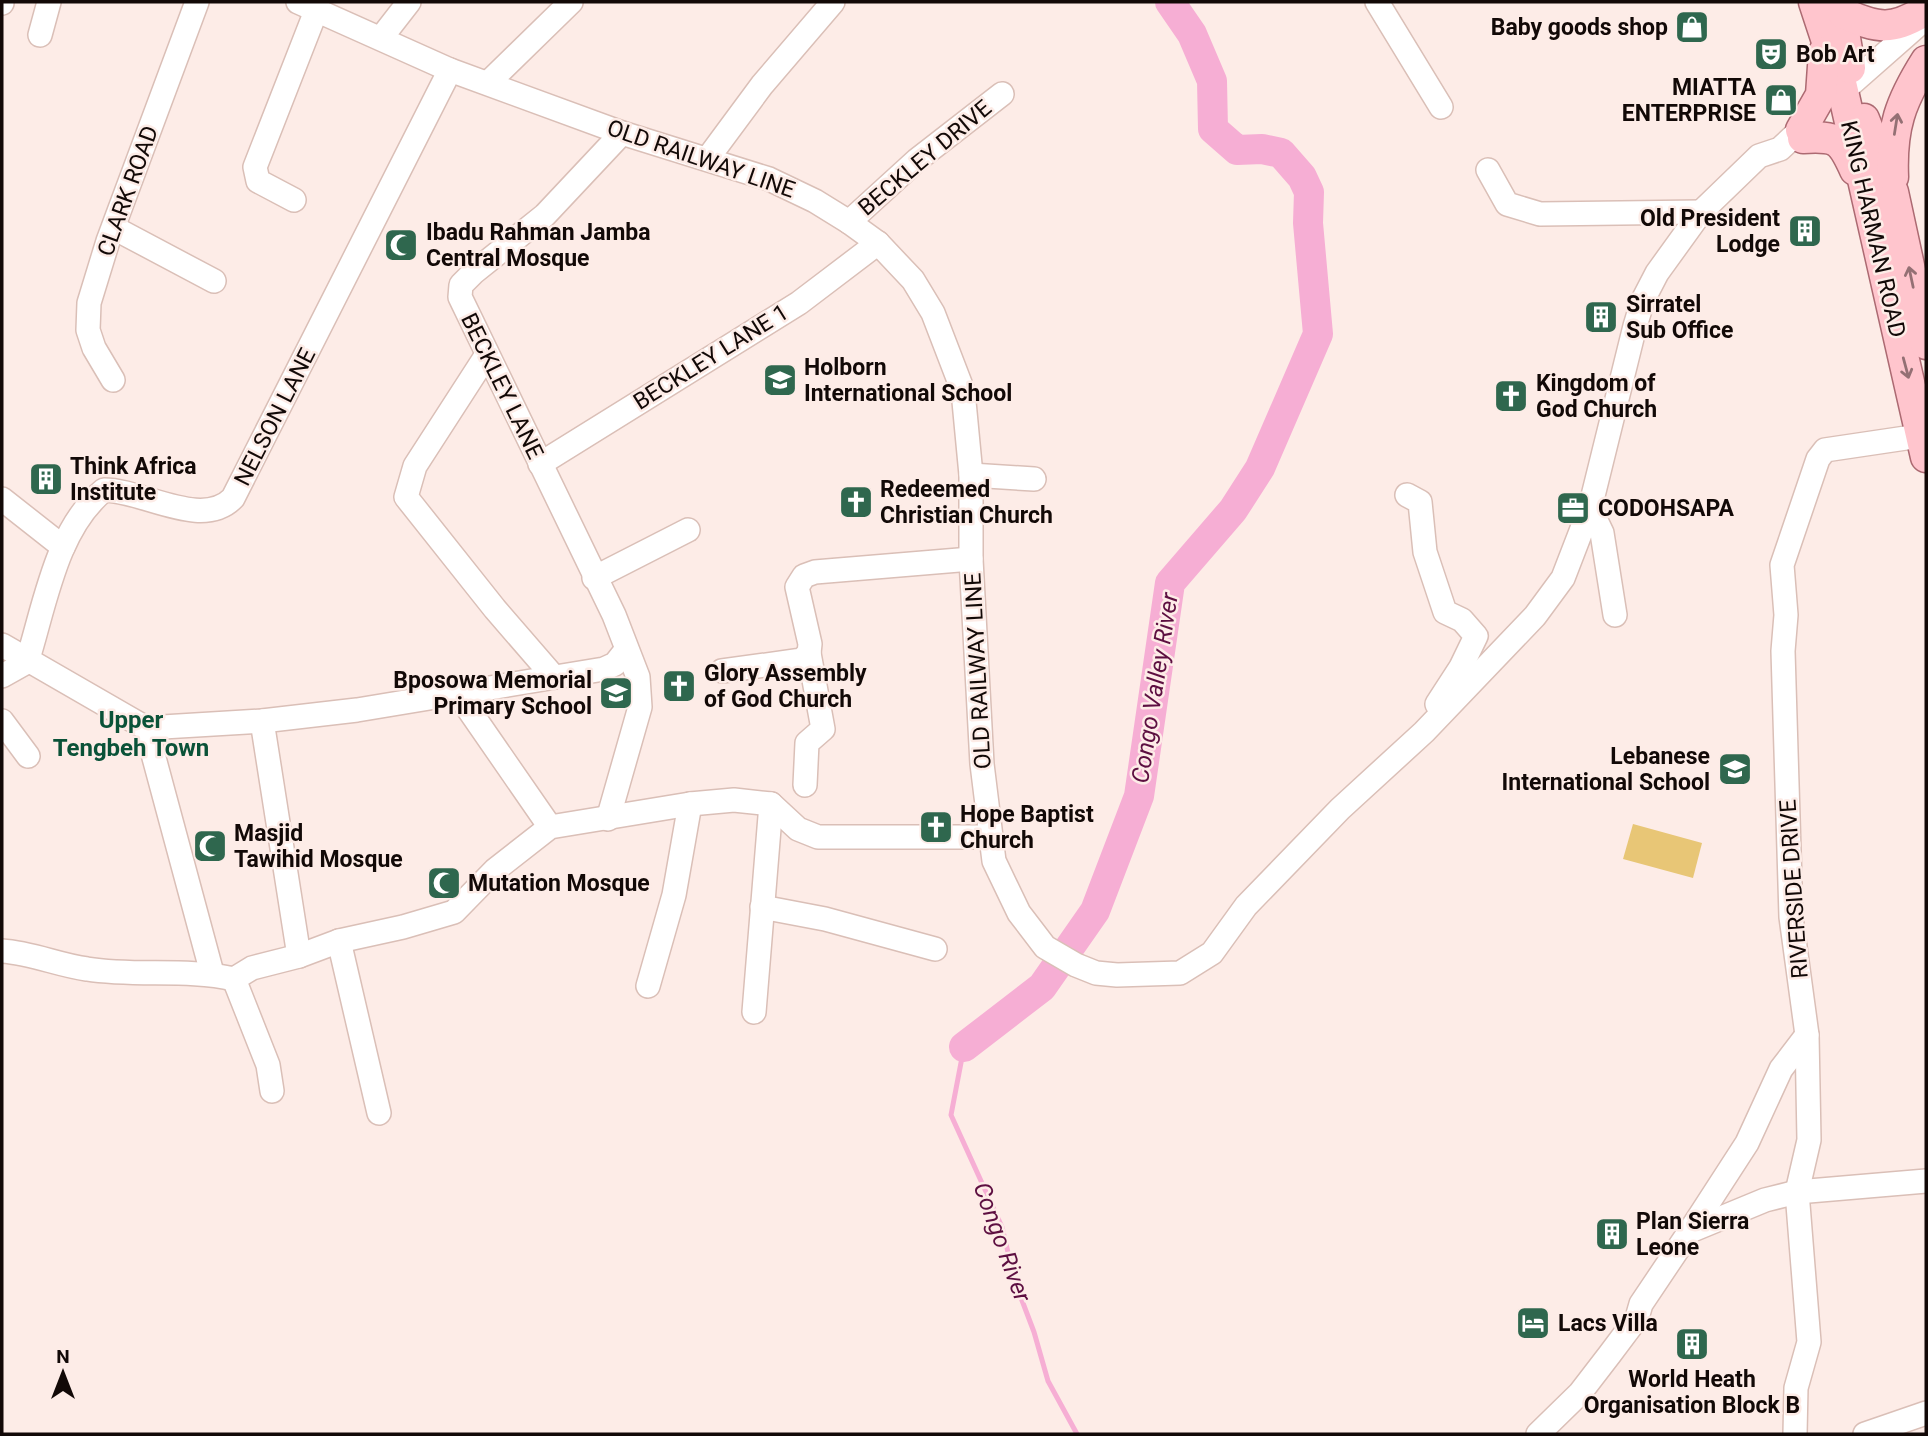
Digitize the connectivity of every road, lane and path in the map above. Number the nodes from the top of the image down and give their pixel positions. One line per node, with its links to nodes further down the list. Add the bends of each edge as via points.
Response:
1 (49, 2): 11 (street)
2 (197, 2): 29 (street, CLARK ROAD)
3 (409, 2): 12 (street)
4 (571, 2): 16 (street)
5 (833, 2): 22 (street, via 769,75)
6 (1377, 2): 19 (street)
7 (307, 6): 12 (street, OLD RAILWAY LINE); 26 (street, via 255,167 258,181)
8 (1926, 10): 9 (main road, via 1887,27)
9 (1829, 11): 18 (main road, KING HARMAN ROAD); 21 (main road, via 1824,83)
10 (1926, 19): 18 (street, OLD RAILWAY LINE)
11 (40, 35)
12 (381, 38): 15 (street, OLD RAILWAY LINE)
13 (1926, 39): 18 (street, OLD RAILWAY LINE)
14 (1926, 61): 25 (main road, one-way to 14, via 1892,155 1900,106)
15 (450, 70): 16 (street, OLD RAILWAY LINE); 44 (street, NELSON LANE, via 233,498 213,510 196,512 122,490 104,490 88,503)
16 (488, 83): 20 (street, OLD RAILWAY LINE)
17 (1002, 94): 28 (street, BECKLEY DRIVE, via 917,160)
18 (1849, 94): 21 (street, OLD RAILWAY LINE); 24 (main road, KING HARMAN ROAD); 25 (main road, KING HARMAN ROAD)
19 (1441, 107)
20 (622, 132): 22 (street, OLD RAILWAY LINE); 34 (street, BECKLEY LANE, via 545,215 461,285 460,297)
21 (1802, 134): 24 (main road, via 1838,140 1845,146); 27 (street, OLD RAILWAY LINE, via 1759,156)
22 (708, 158): 28 (street, OLD RAILWAY LINE, via 769,179)
23 (1488, 170): 27 (street, via 1507,204 1540,214)
24 (1863, 188): 32 (main road, KING HARMAN ROAD)
25 (1894, 192): 32 (main road, KING HARMAN ROAD, one-way to 25)
26 (294, 200)
27 (1701, 212): 42 (street, OLD RAILWAY LINE, via 1643,300)
28 (849, 222): 30 (street, OLD RAILWAY LINE)
29 (114, 228): 31 (street); 35 (street, CLARK ROAD, via 87,314 94,348)
30 (878, 243): 37 (street, BECKLEY LANE 1, via 799,303); 38 (street, OLD RAILWAY LINE, via 913,280 951,354 963,391)
31 (214, 281)
32 (1913, 315): 33 (main road, KING HARMAN ROAD); 36 (main road, KING HARMAN ROAD, one-way to 36)
33 (1926, 344)
34 (486, 356): 37 (street, BECKLEY LANE, via 511,398); 54 (street, via 415,466 406,497)
35 (113, 380)
36 (1925, 443): 76 (street, RIVERSIDE DRIVE, via 1825,450 1782,565 1791,917)
37 (540, 464): 46 (street, BECKLEY LANE)
38 (971, 475): 39 (street); 45 (street, OLD RAILWAY LINE)
39 (1034, 478)
40 (1407, 495): 59 (street, via 1420,502 1425,552 1445,612 1462,620 1476,636)
41 (2, 499): 44 (street)
42 (1590, 508): 47 (street, via 1602,533); 59 (street, OLD RAILWAY LINE, via 1563,578 1535,616)
43 (688, 530): 46 (street)
44 (63, 547): 51 (street, NELSON LANE)
45 (971, 559): 50 (street, via 804,576 797,587); 66 (street, OLD RAILWAY LINE, via 982,764)
46 (594, 578): 49 (street, BECKLEY LANE)
47 (1615, 615)
48 (2, 645): 51 (street)
49 (626, 650): 54 (street, via 604,669); 64 (street, BECKLEY LANE, via 638,677 640,707)
50 (809, 653): 52 (street, via 802,660); 61 (street, via 823,729 807,743)
51 (27, 662): 53 (street); 58 (street)
52 (722, 671)
53 (2, 676)
54 (552, 676): 55 (street)
55 (458, 694): 57 (street); 65 (street)
56 (2, 721): 60 (street)
57 (262, 721): 58 (street); 71 (street)
58 (146, 728): 72 (street)
59 (1424, 732): 66 (street, OLD RAILWAY LINE, via 1340,809 1246,906 1212,953 1180,973 1117,975 1076,965 1045,947 1007,890 994,862)
60 (28, 757)
61 (805, 785)
62 (690, 804): 63 (street, via 734,800); 64 (street); 74 (street, via 674,895)
63 (771, 804): 66 (street, via 798,829 818,837); 67 (street)
64 (608, 818): 65 (street)
65 (550, 827): 68 (street, via 495,870 454,912)
66 (991, 837)
67 (762, 907): 69 (street); 75 (street)
68 (339, 941): 71 (street); 78 (street)
69 (935, 949)
70 (2, 951): 72 (street, via 89,970)
71 (299, 956): 73 (street, via 252,968)
72 (212, 974): 73 (street)
73 (234, 979): 77 (street, via 268,1065)
74 (648, 986)
75 (754, 1012)
76 (1807, 1035): 80 (street, RIVERSIDE DRIVE, via 1809,1140); 81 (street, via 1781,1069 1747,1143)
77 (272, 1091)
78 (379, 1113)
79 (1926, 1181): 80 (street)
80 (1797, 1192): 81 (street, via 1765,1199); 84 (street, RIVERSIDE DRIVE, via 1809,1342 1796,1388)
81 (1689, 1231): 83 (street, via 1641,1304 1637,1318 1580,1393)
82 (1926, 1413): 85 (street)
83 (1538, 1434)
84 (1795, 1434)
85 (1866, 1434)

